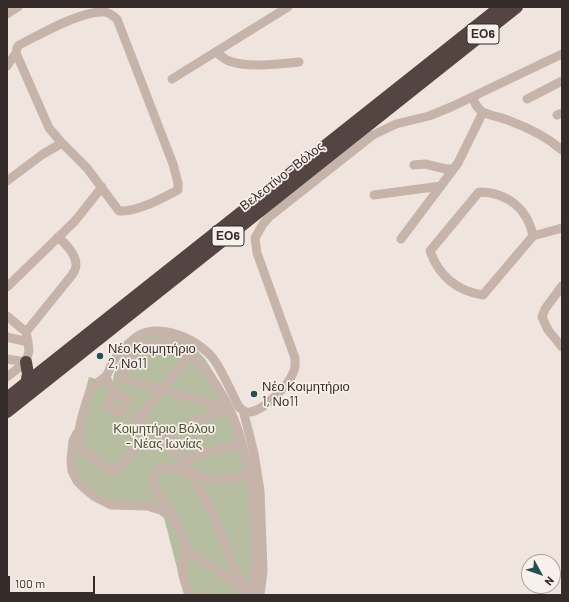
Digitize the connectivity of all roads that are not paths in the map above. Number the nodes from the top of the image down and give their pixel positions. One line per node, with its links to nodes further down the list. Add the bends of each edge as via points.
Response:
1 (18, 7): 6 (street)
2 (288, 7): 8 (street)
3 (496, 7): 7 (highway)
4 (500, 7): 7 (highway, Βελεστίνο - Βόλος / ΕΟ6)
5 (517, 7): 49 (highway, Βελεστίνο - Βόλος / ΕΟ6)
6 (7, 14)
7 (471, 30): 40 (highway, Βελεστίνο - Βόλος / ΕΟ6)
8 (216, 52): 11 (street, via 227,60 241,63); 13 (street)
9 (16, 53): 12 (street); 18 (street, via 49,128); 24 (street, via 19,45 90,12 105,12 117,19 173,164 178,190 145,205 119,211)
10 (562, 54): 15 (street)
11 (299, 62)
12 (7, 66)
13 (172, 79)
14 (562, 81): 16 (street)
15 (472, 97): 17 (street, via 476,106); 48 (street, via 429,116 396,124 373,135 284,204 263,224 255,238 257,253 293,349 296,365 289,381 278,393 255,411)
16 (527, 99)
17 (483, 112): 19 (street, via 535,132); 21 (street)
18 (61, 142): 22 (street); 24 (street)
19 (562, 150)
20 (414, 165): 21 (street, via 426,164)
21 (453, 169): 23 (street)
22 (7, 181)
23 (441, 186): 25 (street); 29 (street)
24 (102, 187): 28 (street, via 75,221)
25 (374, 195)
26 (562, 228): 27 (street)
27 (533, 236): 27 (street, via 527,218 515,203 498,194 479,192 430,251 435,264 449,280 462,289 483,295)
28 (58, 237): 31 (street); 33 (street, via 67,245 76,266 72,275)
29 (401, 239)
30 (562, 286): 36 (street, via 542,317 548,330)
31 (7, 287)
32 (7, 316): 33 (street)
33 (26, 332): 35 (street)
34 (7, 337): 35 (street)
35 (28, 342): 39 (street)
36 (562, 347)
37 (191, 353): 44 (street); 44 (street, via 176,344 154,342 147,344 126,363 121,378); 47 (street, via 212,379)
38 (7, 359): 39 (street)
39 (26, 362): 40 (highway); 42 (street); 43 (highway)
40 (44, 369): 43 (highway, Βελεστίνο - Βόλος / ΕΟ6)
41 (106, 376): 45 (street, via 110,388); 48 (street, via 115,358 143,333 161,331 174,334 196,344 211,356); 51 (street, via 90,389)
42 (7, 377)
43 (26, 384): 46 (highway, Βελεστίνο - Βόλος / ΕΟ6)
44 (162, 389): 47 (street); 50 (street)
45 (115, 392): 50 (street, via 127,401); 50 (street, via 107,407 118,414)
46 (7, 398)
47 (230, 410): 52 (street, via 202,418); 53 (street)
48 (243, 410): 61 (street, via 260,491 263,571)
49 (7, 412)
50 (131, 414): 52 (street)
51 (79, 430): 52 (street, via 80,446 114,472 137,446); 57 (street, via 73,441 72,471 85,489 111,505 147,506)
52 (162, 438): 54 (street)
53 (242, 443): 54 (street); 56 (street)
54 (182, 461): 55 (street)
55 (190, 472): 56 (street, via 211,480); 57 (street, via 162,467 156,471 154,486); 60 (street, via 213,513 234,568)
56 (249, 475): 60 (street, via 256,538)
57 (170, 513): 58 (street)
58 (187, 551): 59 (street, via 182,568); 60 (street)
59 (189, 595)
60 (251, 595)
61 (260, 595)

